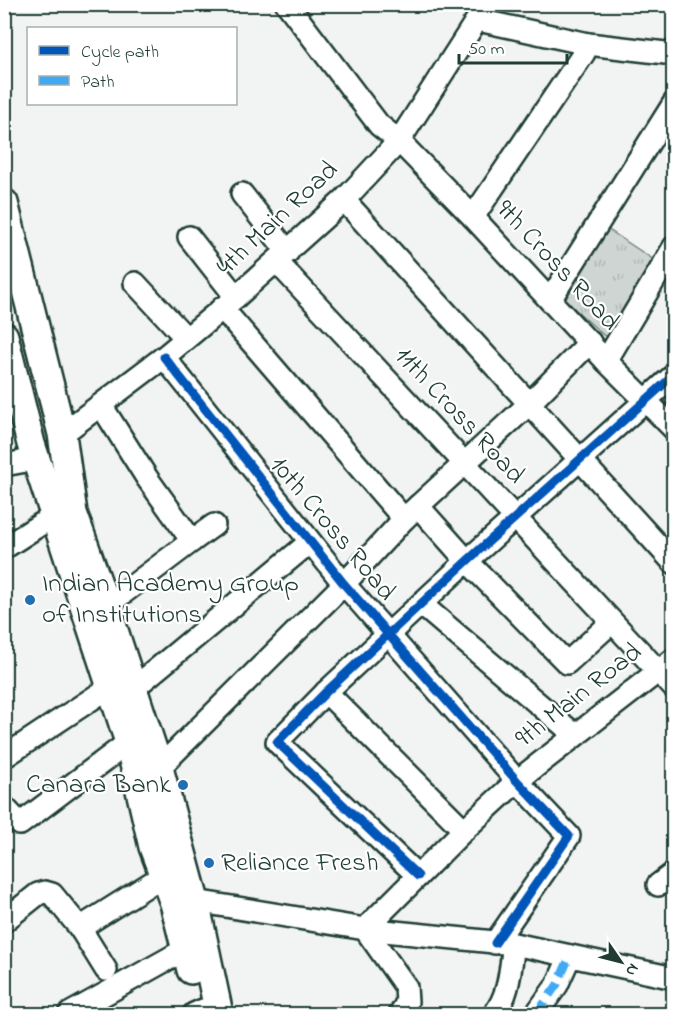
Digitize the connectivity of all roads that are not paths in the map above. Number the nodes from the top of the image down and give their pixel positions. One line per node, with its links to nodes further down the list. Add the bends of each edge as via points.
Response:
1 (287, 4): 6 (street, 9th Cross Road, via 379,126)
2 (482, 12): 3 (street); 6 (street, 4th Main Road)
3 (588, 44): 4 (street); 10 (street)
4 (674, 54)
5 (674, 103): 16 (street)
6 (399, 141): 8 (street, 4th Main Road); 10 (street, 9th Cross Road)
7 (242, 194): 14 (street, 11th Cross Road)
8 (344, 200): 14 (street, 4th Main Road); 26 (street)
9 (4, 203): 29 (main road)
10 (473, 218): 16 (street, 9th Cross Road)
11 (189, 237): 17 (street)
12 (674, 247): 22 (street)
13 (4, 256): 25 (main road)
14 (282, 257): 17 (street, 4th Main Road); 33 (street, 11th Cross Road)
15 (135, 282): 19 (street)
16 (550, 300): 20 (street, 9th Cross Road)
17 (229, 303): 19 (street, 4th Main Road); 35 (street)
18 (4, 336): 25 (main road)
19 (186, 338): 21 (street, 4th Main Road)
20 (590, 342): 22 (street, 9th Cross Road); 26 (street)
21 (164, 357): 27 (street, 4th Main Road); 40 (street, 10th Cross Road)
22 (606, 361): 24 (street, 9th Cross Road)
23 (674, 375): 24 (street)
24 (646, 400): 28 (street, 9th Cross Road); 31 (street)
25 (22, 404): 30 (main road); 32 (main road, via 53,452)
26 (529, 404): 31 (street); 33 (street)
27 (101, 405): 29 (street, 4th Main Road); 39 (street)
28 (674, 429)
29 (62, 434): 32 (main road)
30 (34, 452): 34 (street); 36 (main road)
31 (579, 459): 37 (street); 43 (street)
32 (66, 464): 46 (main road, via 73,513)
33 (465, 464): 35 (street); 37 (street, 11th Cross Road)
34 (4, 465)
35 (411, 513): 42 (street); 44 (street)
36 (54, 515): 41 (street); 50 (main road)
37 (515, 518): 42 (street); 47 (street, 11th Cross Road)
38 (214, 525): 39 (street)
39 (192, 541): 46 (street)
40 (310, 543): 44 (street, 10th Cross Road); 50 (street)
41 (4, 548)
42 (467, 561): 45 (street); 47 (street, via 567,663)
43 (674, 563)
44 (344, 584): 48 (street, 10th Cross Road); 56 (street)
45 (422, 605): 48 (street); 53 (street)
46 (106, 606): 50 (main road)
47 (612, 622): 49 (street, 11th Cross Road)
48 (390, 634): 52 (street); 57 (street, 10th Cross Road)
49 (666, 665): 51 (street, 11th Cross Road); 53 (street, 9th Main Road)
50 (121, 688): 54 (main road); 55 (street); 56 (main road)
51 (674, 688)
52 (326, 692): 59 (street); 62 (street, via 277,742)
53 (574, 735): 57 (street, 9th Main Road)
54 (129, 742): 58 (street, via 20,824); 60 (main road)
55 (4, 757)
56 (159, 768): 60 (main road)
57 (517, 781): 59 (street, 9th Main Road); 67 (street, 10th Cross Road, via 569,836)
58 (4, 807)
59 (464, 830): 62 (street, 9th Main Road)
60 (164, 842): 61 (main road); 63 (main road)
61 (164, 875): 63 (main road); 65 (street)
62 (418, 876): 66 (street, 9th Main Road)
63 (184, 902): 66 (street); 68 (main road); 72 (main road)
64 (4, 921): 65 (street, via 45,892 52,894)
65 (80, 928): 70 (street)
66 (365, 929): 67 (street); 74 (street, via 406,987 407,1002)
67 (505, 943): 69 (street); 75 (street, via 508,991)
68 (186, 949): 72 (main road); 73 (street)
69 (570, 956): 71 (street); 76 (street, via 557,985)
70 (106, 970)
71 (674, 978)
72 (205, 1013)
73 (69, 1014)
74 (400, 1014)
75 (494, 1014)
76 (536, 1014)

